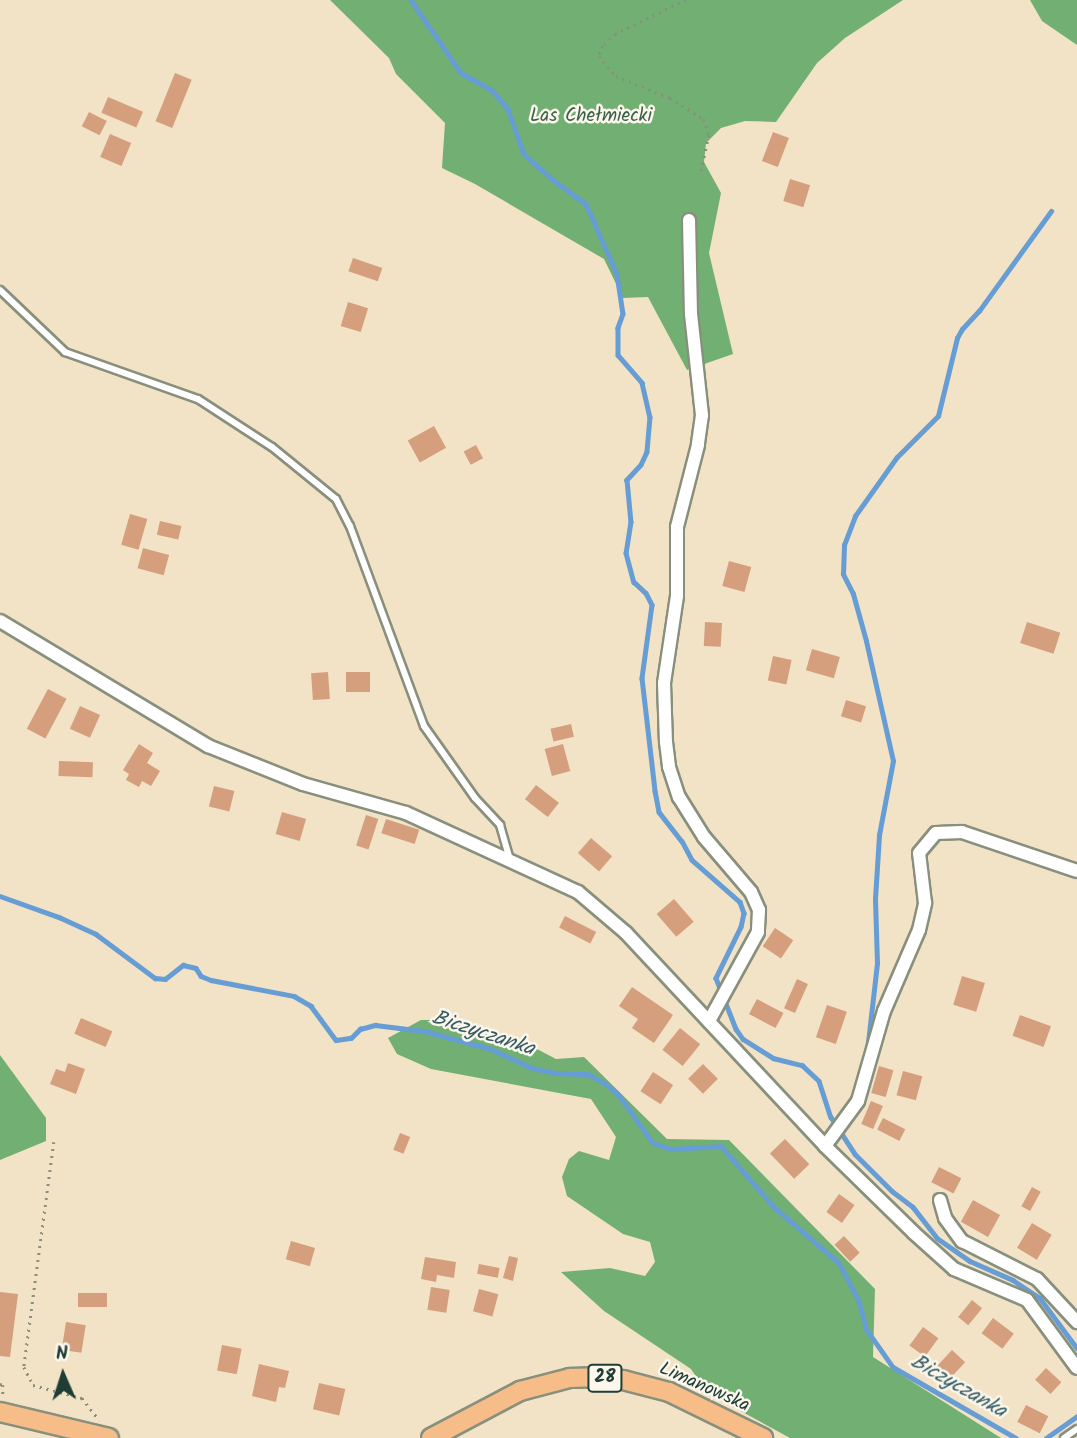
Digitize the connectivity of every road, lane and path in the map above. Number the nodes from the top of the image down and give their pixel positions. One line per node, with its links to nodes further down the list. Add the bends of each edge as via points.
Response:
1 (686, 0): 2 (path, via 617,34 599,56 616,76 670,98 704,119 709,135)
2 (701, 173)
3 (689, 220): 8 (street, via 691,314 702,415 677,527 677,596 666,658 663,715 669,767 679,797 704,837 751,892 759,910 758,932)
4 (0, 290): 6 (lane, via 65,352 198,399 272,447 336,499 424,726 499,825)
5 (0, 621): 6 (street, via 208,746 303,784 406,813)
6 (510, 859): 8 (street, via 578,892 626,933)
7 (1077, 871): 10 (street, via 962,832 936,833 919,853 925,903 919,930 884,1011 858,1101)
8 (709, 1021): 10 (street)
9 (54, 1142): 18 (path, via 24,1367 33,1385 82,1398)
10 (825, 1146): 13 (street, via 954,1269)
11 (940, 1200): 12 (street, via 945,1218 962,1241)
12 (1037, 1279): 13 (street); 14 (street)
13 (1027, 1300): 15 (street)
14 (1077, 1322)
15 (1077, 1368)
16 (0, 1412): 18 (main road)
17 (1077, 1429): 21 (lane)
18 (107, 1437)
19 (431, 1438): 20 (main road, Limanowska / 28, via 520,1391 594,1377 669,1392)
20 (763, 1438)
21 (1064, 1438)

